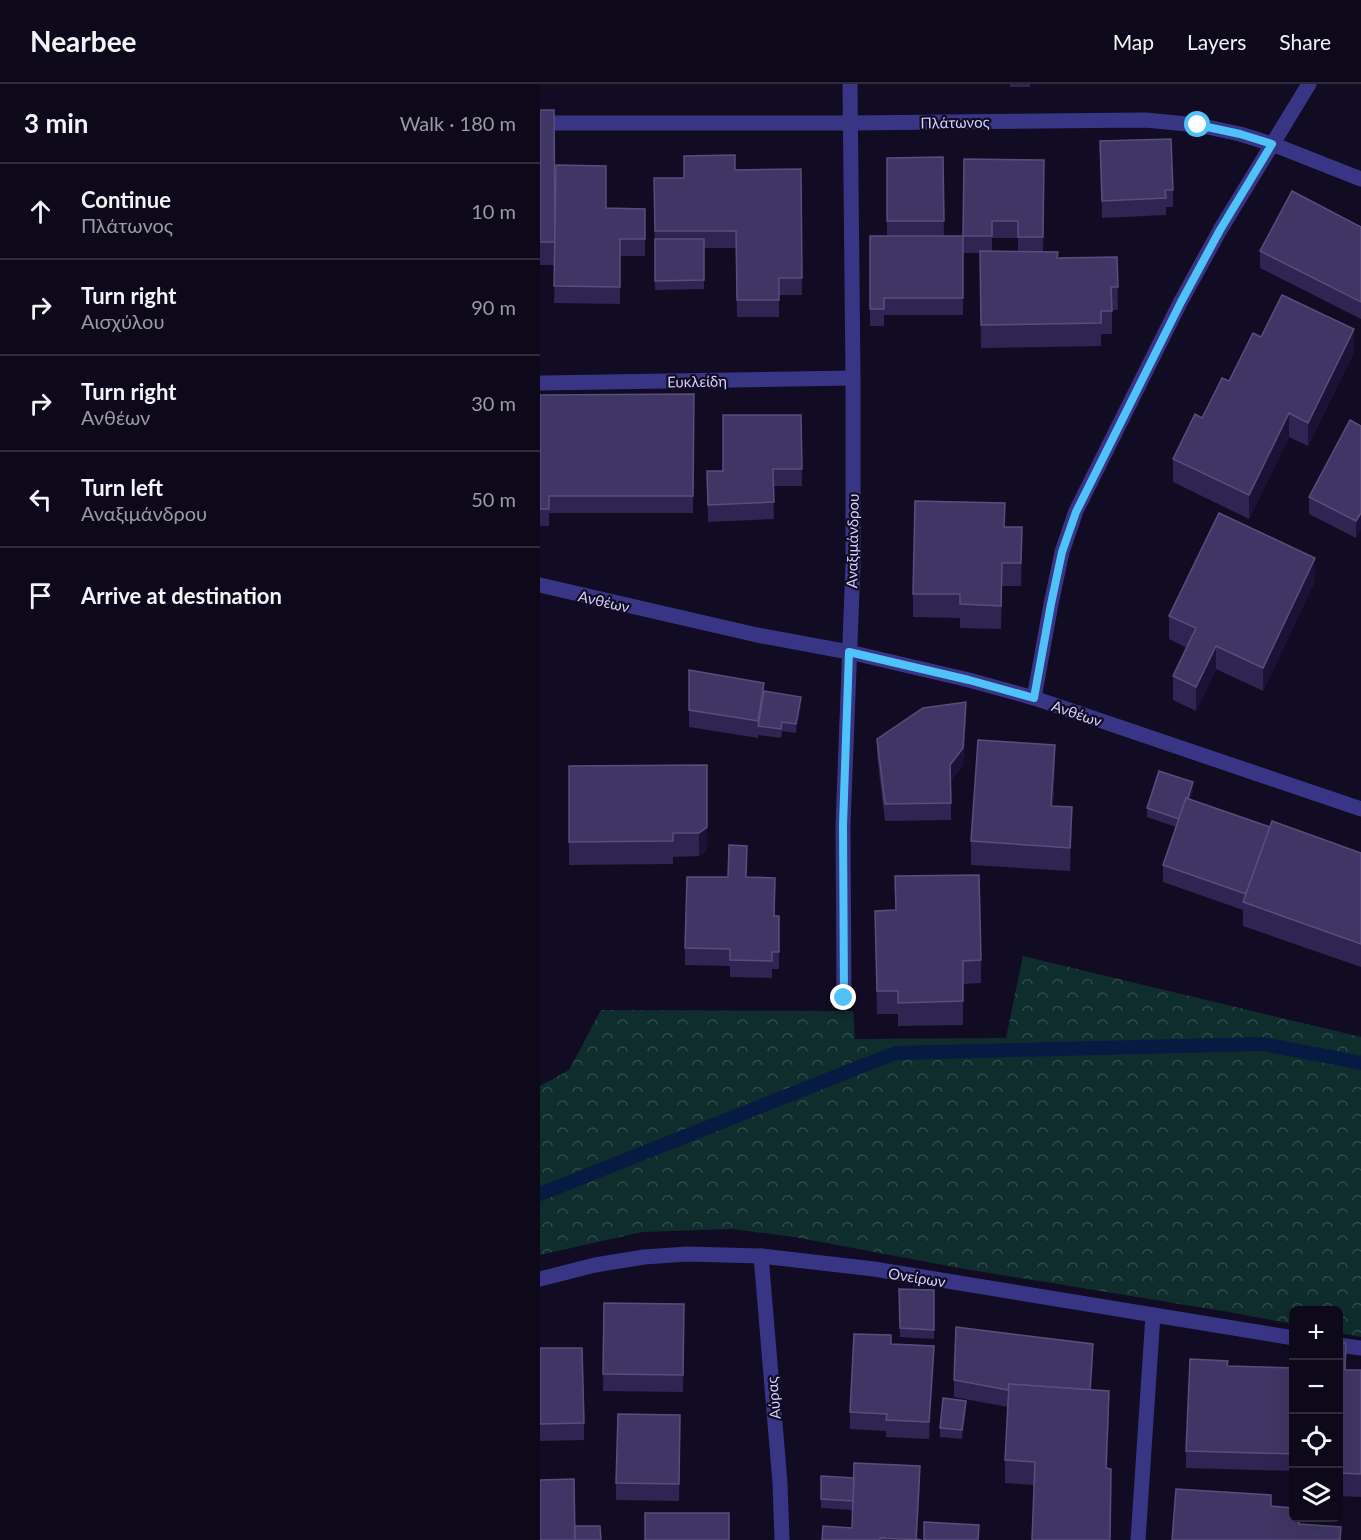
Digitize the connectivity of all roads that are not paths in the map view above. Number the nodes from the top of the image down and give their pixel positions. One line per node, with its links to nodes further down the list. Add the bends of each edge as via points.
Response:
1 (850, 84): 4 (street, Αναξιμάνδρου)
2 (1309, 84): 5 (street)
3 (540, 123): 4 (street, Πλάτωνος)
4 (850, 123): 5 (street, Πλάτωνος, via 1145,120 1198,125); 7 (street, Αναξιμάνδρου)
5 (1272, 144): 6 (street, Πλάτωνος); 11 (street, via 1181,302 1076,512 1062,552)
6 (1361, 179)
7 (853, 378): 8 (street, Ευκλείδη); 10 (street, Αναξιμάνδρου)
8 (540, 383)
9 (540, 585): 10 (street, Ανθέων, via 746,633)
10 (849, 652): 11 (street, Ανθέων); 13 (street, Αναξιμάνδρου, via 843,825)
11 (1034, 698): 12 (street, Ανθέων)
12 (1361, 809)
13 (844, 998)
14 (761, 1256): 15 (street, Ονείρων, via 644,1257); 16 (street, Ονείρων, via 874,1269); 20 (street, Αύρας)
15 (540, 1279)
16 (1153, 1315): 17 (street, Ονείρων); 21 (street)
17 (1289, 1337)
18 (1343, 1346): 19 (street)
19 (1361, 1348)
20 (782, 1540)
21 (1138, 1540)

